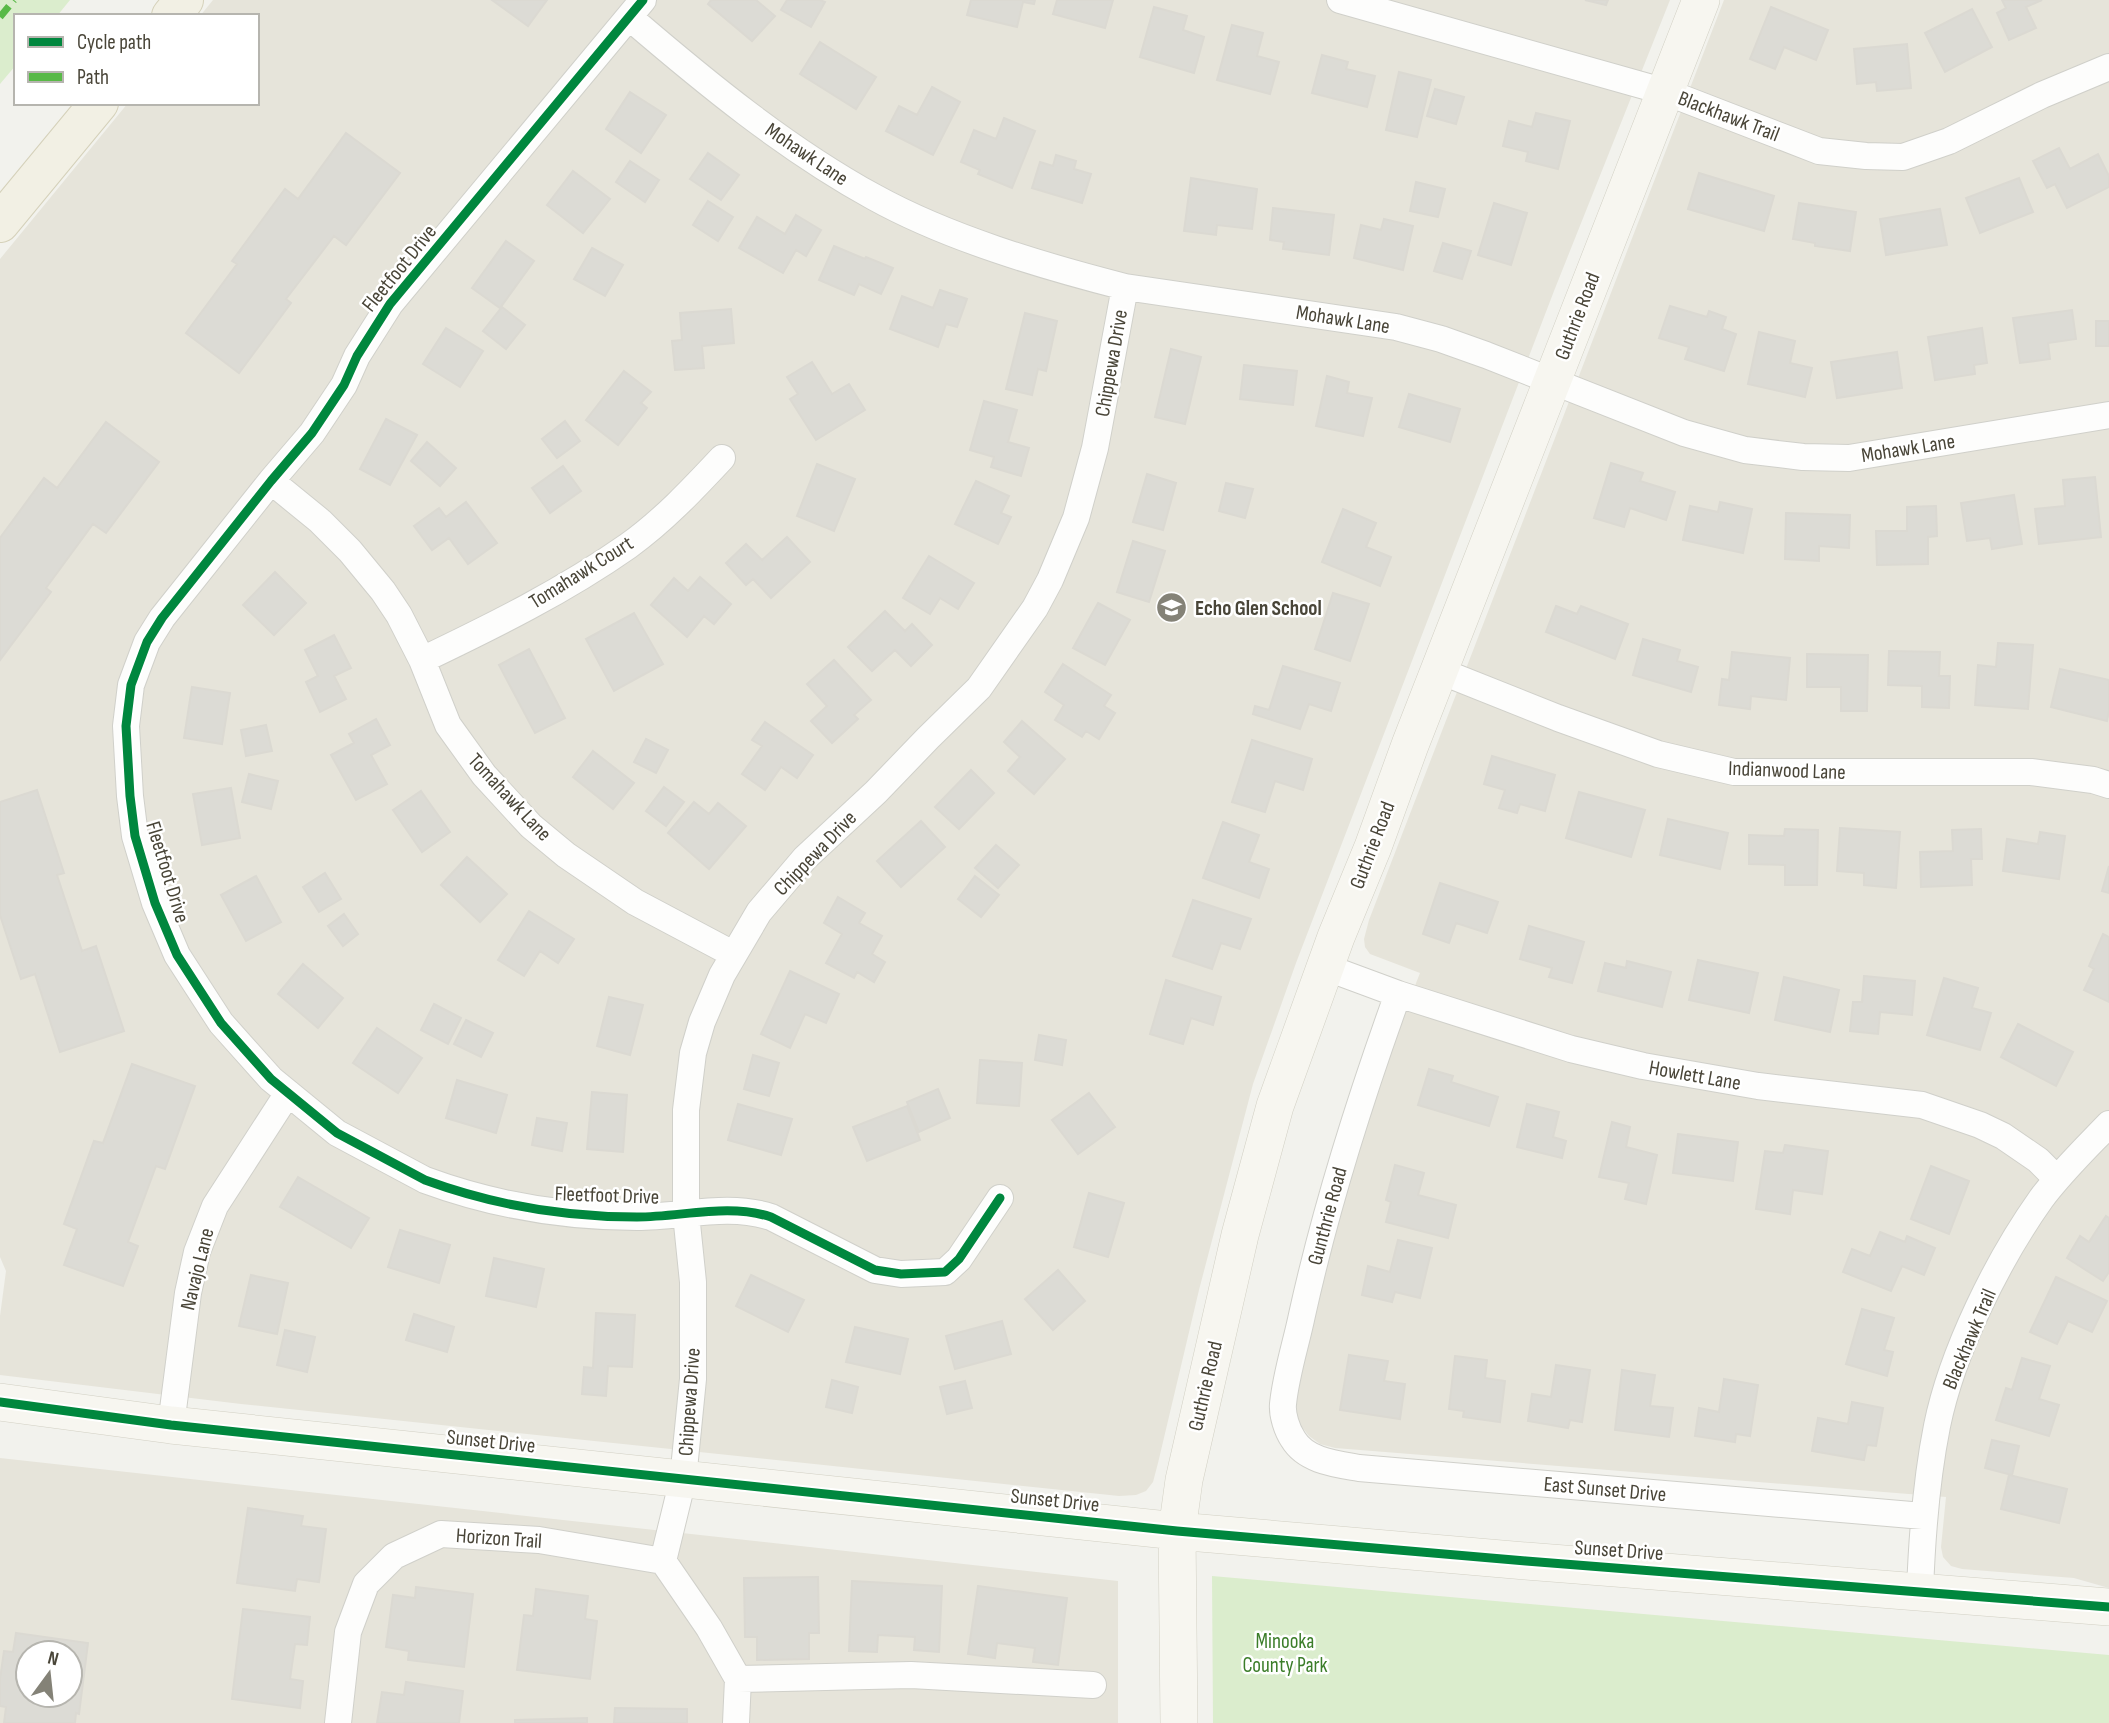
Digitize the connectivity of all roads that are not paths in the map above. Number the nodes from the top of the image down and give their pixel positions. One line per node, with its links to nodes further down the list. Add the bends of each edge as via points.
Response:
1 (184, 0): 5 (main road)
2 (1340, 0): 7 (street, Blackhawk Trail)
3 (1701, 0): 7 (street, Guthrie Road)
4 (636, 8): 10 (street, Mohawk Lane, via 729,99 876,198 1024,258); 14 (street, Fleetfoot Drive, via 390,304 312,433)
5 (173, 14)
6 (2109, 67): 7 (street, Blackhawk Trail, via 1949,142 1903,157 1819,151)
7 (1665, 92): 11 (street, Guthrie Road)
8 (97, 105): 9 (main road)
9 (0, 223)
10 (1125, 287): 11 (street, Mohawk Lane, via 1396,327 1441,339); 18 (street, Chippewa Drive, via 1095,448 1076,519 1035,608 979,688 805,858 759,912)
11 (1551, 382): 12 (street, Mohawk Lane, via 1684,433 1745,450 1802,457 1849,457); 16 (street, Guthrie Road)
12 (2109, 415)
13 (722, 458): 15 (street, Tomahawk Court, via 681,502 630,544 569,585)
14 (271, 481): 15 (street, Tomahawk Lane, via 350,551 399,615); 21 (street, Fleetfoot Drive, via 147,642 131,685 126,726 135,836 177,955 221,1023)
15 (422, 660): 18 (street, Tomahawk Lane, via 448,724 484,775 531,825 635,902)
16 (1440, 671): 17 (street, Indianwood Lane, via 1658,754 1734,772 2031,772); 19 (street, Guthrie Road)
17 (2109, 785)
18 (733, 954): 25 (street, Chippewa Drive, via 693,1053 685,1110)
19 (1325, 967): 20 (street, Howlett Lane); 31 (street, Guthrie Road, via 1275,1106 1240,1235 1184,1480)
20 (1398, 994): 23 (street, Howlett Lane, via 1571,1049 1643,1066 1758,1086 1922,1105 2003,1136); 28 (street, Gunthrie Road, via 1345,1148 1306,1298 1283,1403)
21 (288, 1093): 25 (street, Fleetfoot Drive, via 337,1133 440,1186 521,1208 603,1217); 27 (street, Navajo Lane, via 215,1206 197,1252)
22 (2109, 1124): 23 (street, Blackhawk Trail)
23 (2057, 1179): 30 (street, Blackhawk Trail, via 2000,1268 1950,1376)
24 (1000, 1198): 25 (street, Fleetfoot Drive, via 945,1272 875,1270 757,1213)
25 (687, 1214): 29 (street, Chippewa Drive, via 693,1282 693,1379)
26 (0, 1402): 27 (street, Sunset Drive)
27 (171, 1425): 29 (street, Sunset Drive)
28 (1293, 1441): 30 (street, East Sunset Drive, via 1326,1462 1359,1468)
29 (683, 1479): 31 (street, Sunset Drive); 32 (street)
30 (1923, 1516): 33 (street, Blackhawk Trail)
31 (1177, 1531): 33 (street, Sunset Drive); 39 (street, Guthrie Road)
32 (663, 1561): 35 (street); 37 (street, Horizon Trail, via 539,1540 441,1534 394,1556 366,1584 348,1632)
33 (1920, 1591): 34 (street, Sunset Drive)
34 (2109, 1607)
35 (738, 1679): 36 (street, via 911,1675); 38 (street)
36 (1093, 1685)
37 (338, 1723)
38 (736, 1723)
39 (1179, 1723)

